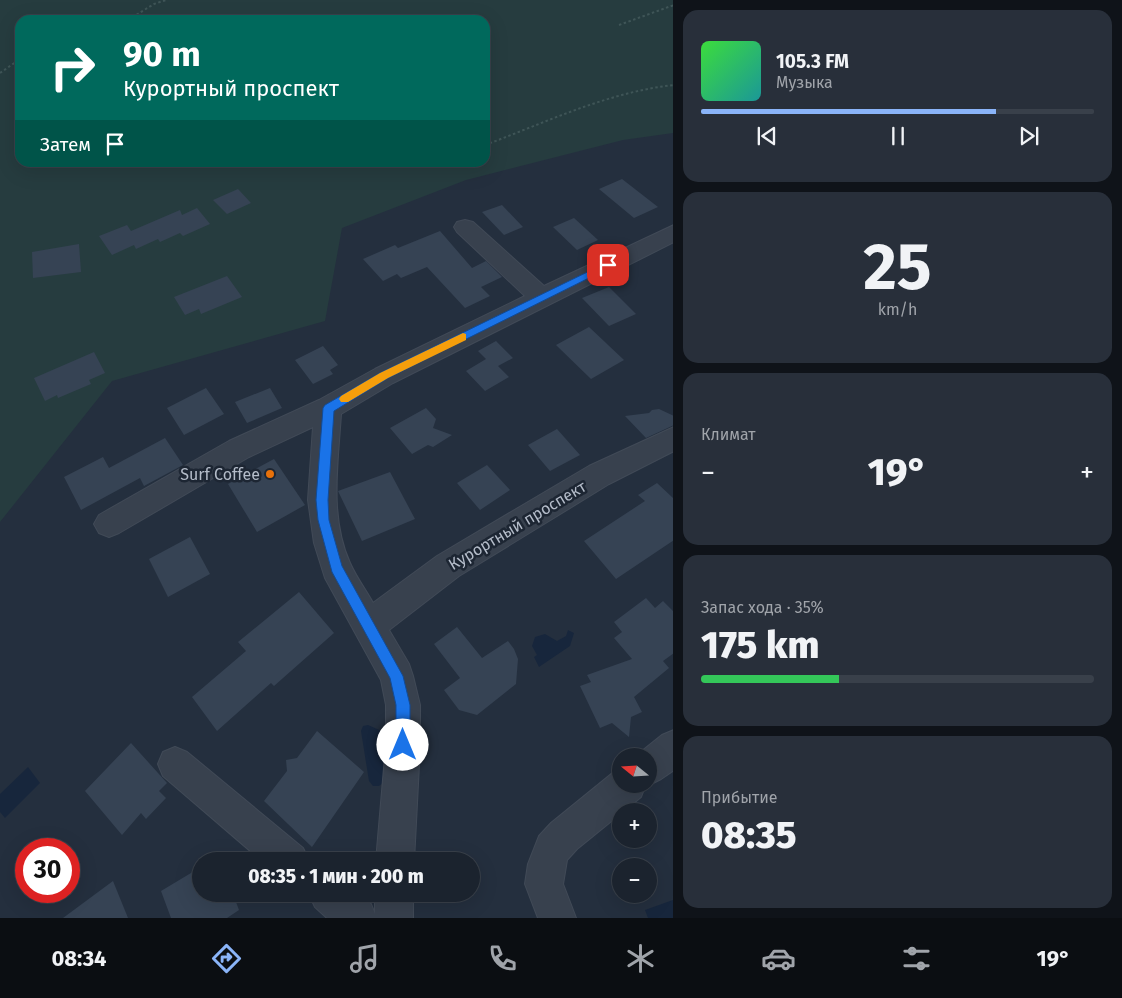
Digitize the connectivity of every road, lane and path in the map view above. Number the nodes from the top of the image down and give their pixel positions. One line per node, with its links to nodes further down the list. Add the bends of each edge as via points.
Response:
1 (166, 0): 3 (path)
2 (673, 6): 4 (path)
3 (136, 15)
4 (619, 24)
5 (15, 63): 6 (path)
6 (0, 73)
7 (673, 85): 8 (path, via 615,96)
8 (490, 143)
9 (465, 227): 11 (street)
10 (673, 232): 11 (street)
11 (542, 298): 12 (street, via 384,376)
12 (328, 408): 14 (street, via 239,449); 15 (street, via 322,500 324,520 336,568)
13 (673, 438): 15 (street, Курортный проспект, via 599,475 448,566)
14 (109, 524)
15 (369, 626): 21 (street, via 397,676 403,705)
16 (673, 747): 17 (street)
17 (658, 760)
18 (175, 764): 20 (street)
19 (617, 793): 26 (street, via 552,849 544,884)
20 (279, 852)
21 (396, 852)
22 (338, 902): 24 (street)
23 (394, 902): 25 (street)
24 (357, 918)
25 (394, 918)
26 (557, 918)

